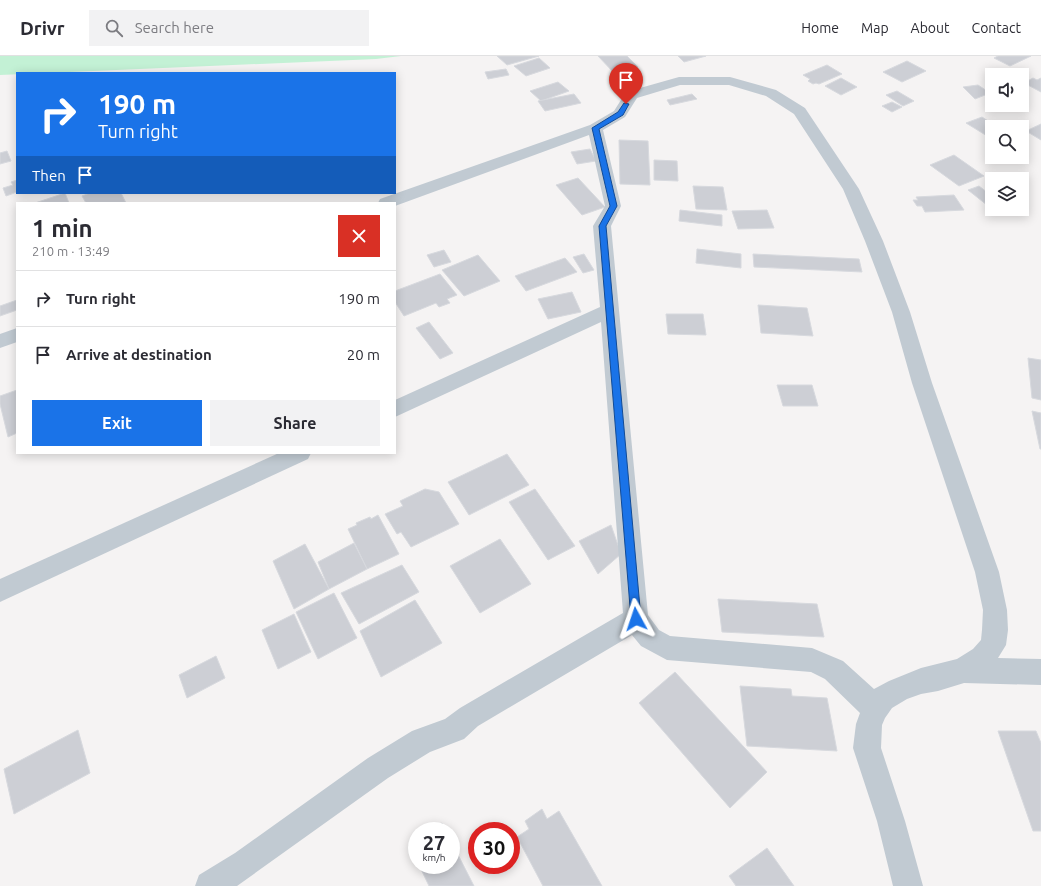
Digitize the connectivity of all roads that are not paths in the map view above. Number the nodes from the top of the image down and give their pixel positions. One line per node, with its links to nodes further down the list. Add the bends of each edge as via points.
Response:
1 (595, 128): 2 (street); 3 (street, via 613,206 602,226); 10 (street, via 620,114 631,95 679,81 730,81 771,93 800,111 850,189 874,241 901,312 922,383 987,572 995,610 993,645 982,658)
2 (389, 202)
3 (610, 310): 6 (street); 9 (street)
4 (16, 335): 5 (street)
5 (0, 341)
6 (396, 409)
7 (298, 454): 8 (street)
8 (0, 591)
9 (636, 619): 12 (street, via 650,638 667,648 812,660 834,670); 13 (street, via 469,717 454,729 422,741 378,768)
10 (964, 670): 11 (street); 12 (street, via 898,690 883,699)
11 (1041, 672)
12 (876, 709): 14 (street, via 869,724 867,748)
13 (210, 886)
14 (908, 886)

